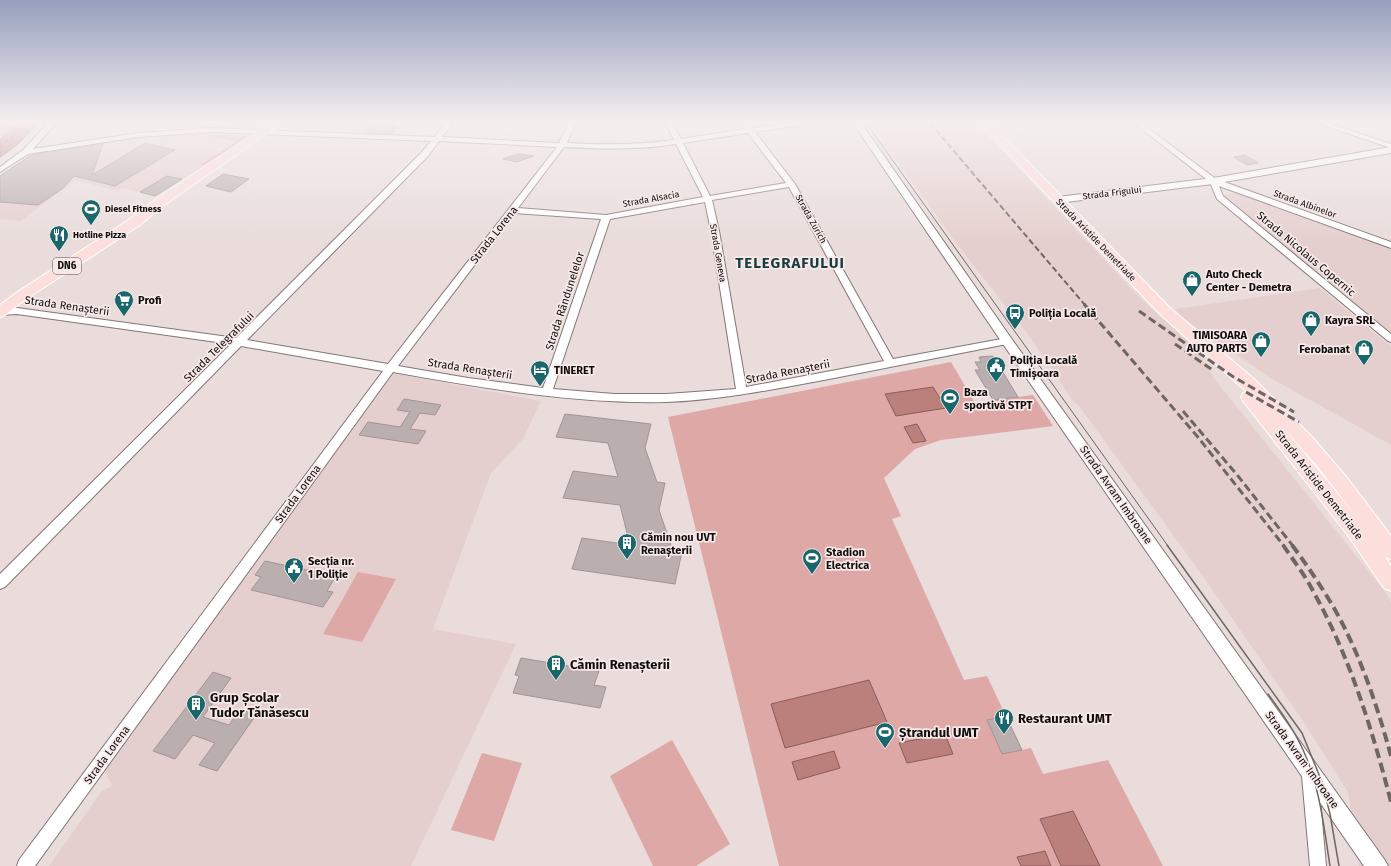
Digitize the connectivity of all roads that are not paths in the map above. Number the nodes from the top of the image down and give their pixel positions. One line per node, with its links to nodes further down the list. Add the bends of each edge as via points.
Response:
1 (10, 163): 11 (street)
2 (225, 163): 19 (main road, DN6, via 164,207 135,222)
3 (416, 163): 22 (street, Strada Telegrafului)
4 (548, 163): 16 (street, Strada Lorena)
5 (689, 163): 14 (street, Strada Geneva)
6 (776, 163): 13 (street, Strada Zurich)
7 (885, 163): 21 (street, Strada Avram Imbroane)
8 (1023, 163): 15 (main road, Strada Aristide Demetriade)
9 (1190, 163): 12 (street, Strada Albinelor)
10 (1314, 163): 12 (main road, Strada Frigului)
11 (0, 170)
12 (1213, 181): 15 (main road, Strada Frigului); 18 (street, Strada Albinelor); 20 (street, Strada Nicolaus Copernic, via 1220,197)
13 (792, 184): 14 (street, Strada Alsacia); 24 (street, Strada Zurich)
14 (708, 199): 17 (street, Strada Alsacia); 27 (street, Strada Geneva)
15 (1058, 200): 23 (main road, Strada Aristide Demetriade, via 1165,311)
16 (513, 210): 17 (street, Strada Alsacia); 25 (street, Strada Lorena)
17 (606, 217): 26 (street, Strada Rândunelelor)
18 (1391, 245)
19 (0, 312): 22 (street, Strada Renașterii, via 17,311)
20 (1391, 339)
21 (1007, 341): 24 (street, Strada Renașterii); 31 (street, Strada Avram Imbroane)
22 (240, 342): 25 (street, Strada Renașterii); 30 (street, Strada Telegrafului)
23 (1213, 354): 28 (main road, Strada Aristide Demetriade, via 1275,409 1331,470); 29 (main road, Strada Aristide Demetriade, via 1354,528)
24 (891, 364): 27 (street, Strada Renașterii)
25 (390, 369): 26 (street, Strada Renașterii); 32 (street, Strada Lorena)
26 (548, 392): 27 (street, Strada Renașterii, via 614,398 667,398)
27 (742, 392)
28 (1391, 552)
29 (1391, 582)
30 (0, 583)
31 (1310, 772): 33 (street); 34 (street, Strada Avram Imbroane)
32 (25, 866)
33 (1318, 866)
34 (1377, 866)

